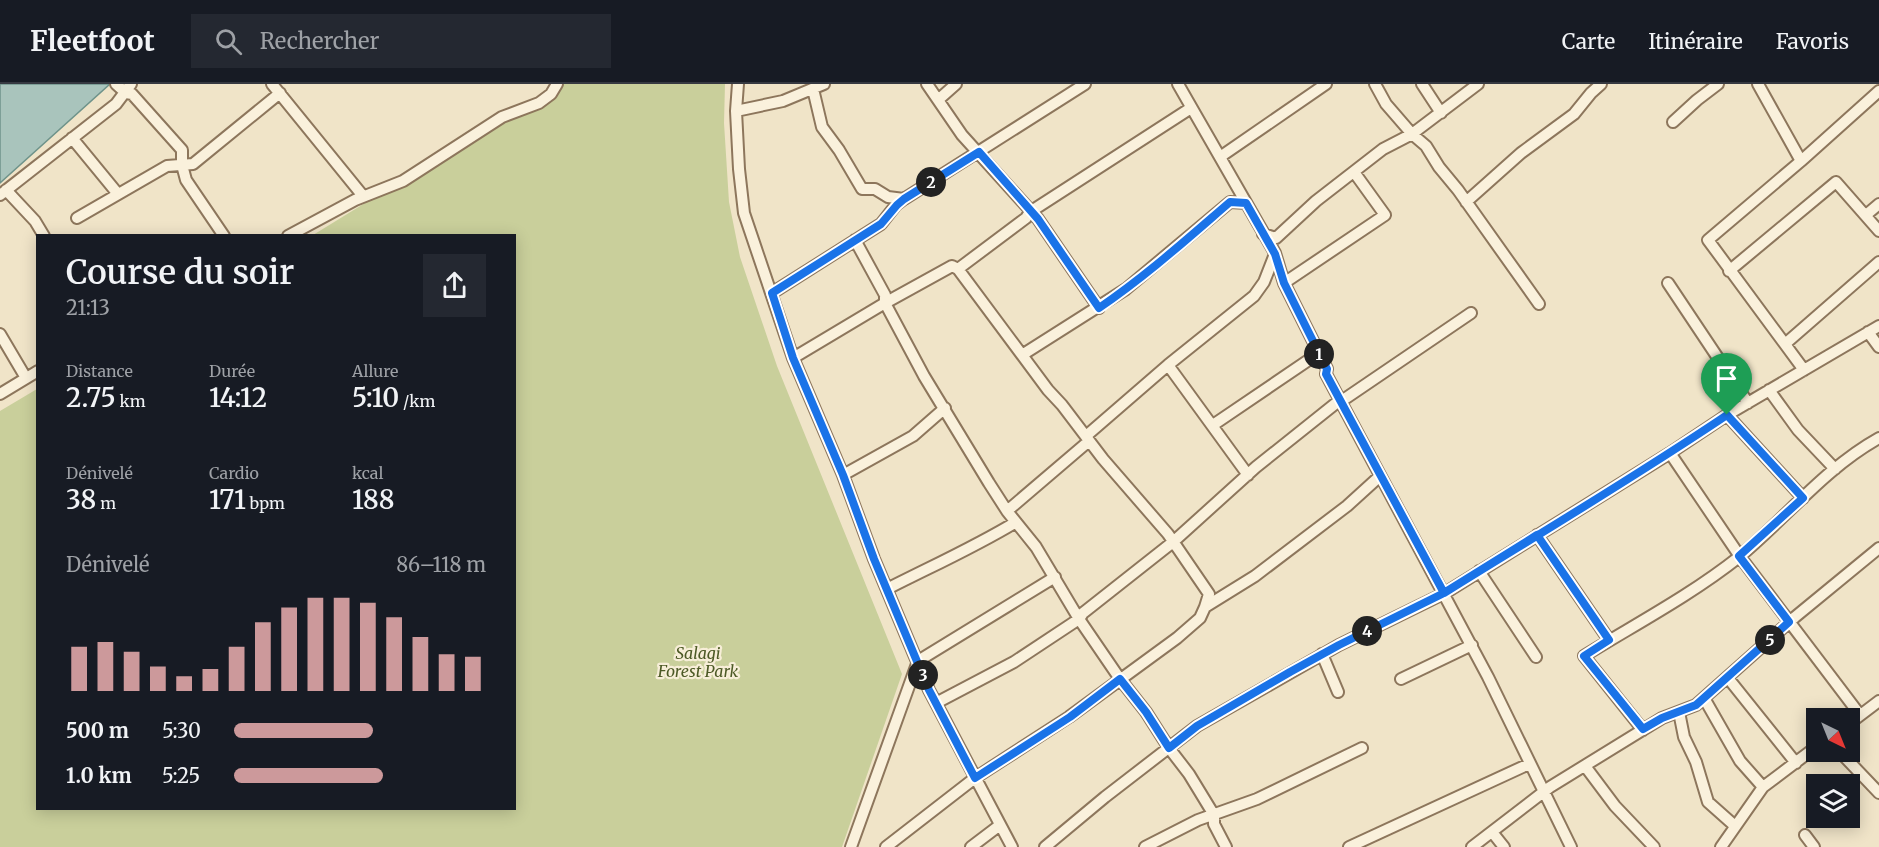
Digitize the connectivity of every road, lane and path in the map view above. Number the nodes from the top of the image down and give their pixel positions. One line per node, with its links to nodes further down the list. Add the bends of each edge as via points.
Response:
1 (116, 84): 16 (street)
2 (558, 84): 34 (street, via 539,103 502,117 403,181)
3 (738, 84): 22 (street)
4 (927, 84): 20 (street)
5 (956, 84): 20 (street)
6 (1085, 84): 27 (street)
7 (1178, 84): 21 (street)
8 (1326, 84): 28 (street)
9 (1375, 84): 25 (street, via 1386,104)
10 (1422, 84): 23 (street)
11 (1478, 84): 23 (street)
12 (1601, 84): 36 (street, via 1574,114 1521,153)
13 (1718, 84): 18 (street)
14 (1758, 84): 29 (street)
15 (818, 86): 22 (street, via 783,101); 35 (street, via 822,127 862,189 875,189 888,197)
16 (128, 88): 26 (street, via 116,104); 30 (street, via 182,150)
17 (276, 88): 30 (street, via 193,164); 34 (street)
18 (1706, 88): 24 (street)
19 (1879, 92): 29 (street)
20 (938, 100): 27 (street)
21 (1191, 108): 28 (street); 39 (street)
22 (736, 111): 54 (street, via 744,213)
23 (1441, 113): 25 (street)
24 (1673, 122)
25 (1412, 134): 31 (street, via 1383,149); 36 (street, via 1426,146)
26 (72, 138): 32 (street); 33 (street)
27 (979, 152): 35 (street); 39 (street)
28 (1220, 157): 37 (street)
29 (1801, 161): 51 (street, via 1708,240)
30 (182, 165): 33 (street, via 167,166); 44 (street, via 186,180)
31 (1354, 172): 46 (street, via 1276,238); 52 (street, via 1385,215)
32 (3, 192): 43 (street)
33 (118, 195): 41 (street)
34 (363, 196): 45 (street)
35 (904, 199): 47 (street, via 881,224)
36 (1466, 202): 56 (street)
37 (1246, 203): 46 (street); 57 (street, via 1230,202)
38 (1879, 204): 40 (street)
39 (1030, 212): 50 (street); 57 (street)
40 (1866, 215): 42 (street); 51 (street, via 1836,182)
41 (77, 218)
42 (1879, 231)
43 (43, 234)
44 (223, 234)
45 (292, 234)
46 (1263, 234): 48 (street)
47 (855, 240): 54 (street); 55 (street, via 885,295)
48 (1275, 254): 52 (street); 67 (street, via 1254,296)
49 (1879, 262): 62 (street)
50 (958, 269): 55 (street, via 952,266); 65 (street)
51 (1729, 272): 62 (street)
52 (1284, 283): 64 (street)
53 (1668, 284): 74 (street)
54 (772, 293): 66 (street)
55 (885, 303): 66 (street); 75 (street)
56 (1539, 304)
57 (1099, 308): 65 (street)
58 (1471, 313): 73 (street)
59 (1879, 326): 60 (street)
60 (1868, 332): 63 (street); 68 (street)
61 (0, 334): 70 (street)
62 (1785, 345): 68 (street)
63 (1879, 347)
64 (1319, 353): 73 (street); 77 (street)
65 (1022, 355): 79 (street)
66 (793, 358): 82 (street)
67 (1168, 365): 77 (street); 79 (street)
68 (1804, 370): 71 (street)
69 (36, 372): 70 (street)
70 (26, 378): 72 (street)
71 (1769, 390): 74 (street); 81 (street, via 1798,430)
72 (0, 394)
73 (1340, 400): 83 (street); 84 (street)
74 (1748, 403): 76 (street)
75 (945, 408): 82 (street, via 913,436); 86 (street)
76 (1727, 415): 80 (street); 85 (street)
77 (1213, 425): 83 (street)
78 (1879, 438): 81 (street)
79 (1088, 439): 86 (street); 89 (street)
80 (1670, 453): 88 (street); 91 (street)
81 (1835, 469): 85 (street)
82 (843, 475): 94 (street)
83 (1248, 475): 89 (street)
84 (1380, 476): 95 (street); 96 (street, via 1255,576)
85 (1803, 498): 91 (street)
86 (1008, 511): 87 (street)
87 (1016, 522): 93 (street); 94 (street)
88 (1537, 535): 92 (street); 99 (street)
89 (1173, 542): 96 (street, via 1209,594); 97 (street)
90 (1879, 548): 98 (street)
91 (1739, 556): 98 (street); 99 (street, via 1703,583)
92 (1479, 571): 95 (street); 102 (street)
93 (1055, 577): 97 (street); 103 (street)
94 (887, 590): 103 (street)
95 (1444, 593): 100 (street); 101 (street)
96 (1205, 607): 105 (street, via 1200,618 1177,638)
97 (1079, 620): 105 (street); 110 (street, via 1014,662)
98 (1789, 622): 104 (street); 111 (street)
99 (1609, 640): 114 (street, via 1584,656)
100 (1472, 645): 106 (street); 120 (street)
101 (1322, 654): 107 (street); 115 (street, via 1197,726)
102 (1536, 657)
103 (918, 661): 110 (street); 131 (street)
104 (1728, 678): 108 (street); 119 (street)
105 (1120, 679): 115 (street); 122 (street, via 1070,717)
106 (1401, 679)
107 (1338, 692)
108 (1704, 698): 112 (street); 123 (street, via 1740,761)
109 (1879, 701): 113 (street)
110 (936, 704): 122 (street)
111 (1855, 708)
112 (1678, 711): 114 (street); 128 (street, via 1708,802)
113 (1860, 715)
114 (1643, 729): 121 (street)
115 (1169, 748): 126 (street); 135 (street)
116 (1362, 748): 126 (street, via 1257,799)
117 (1806, 755): 119 (street)
118 (1850, 762): 125 (street)
119 (1796, 763): 123 (street)
120 (1529, 764): 124 (street); 138 (street)
121 (1585, 766): 124 (street); 142 (street, via 1615,806)
122 (975, 778): 127 (street); 132 (street)
123 (1762, 787): 128 (street)
124 (1543, 792): 129 (street); 141 (street)
125 (1879, 793)
126 (1214, 815): 136 (street); 137 (street, via 1214,824)
127 (1000, 825): 133 (street); 134 (street)
128 (1735, 826): 143 (street)
129 (1492, 832): 139 (street); 140 (street)
130 (1804, 835): 144 (street)
131 (851, 847)
132 (886, 847)
133 (971, 847)
134 (1012, 847)
135 (1045, 847)
136 (1145, 847)
137 (1226, 847)
138 (1349, 847)
139 (1472, 847)
140 (1504, 847)
141 (1571, 847)
142 (1654, 847)
143 (1721, 847)
144 (1814, 847)

